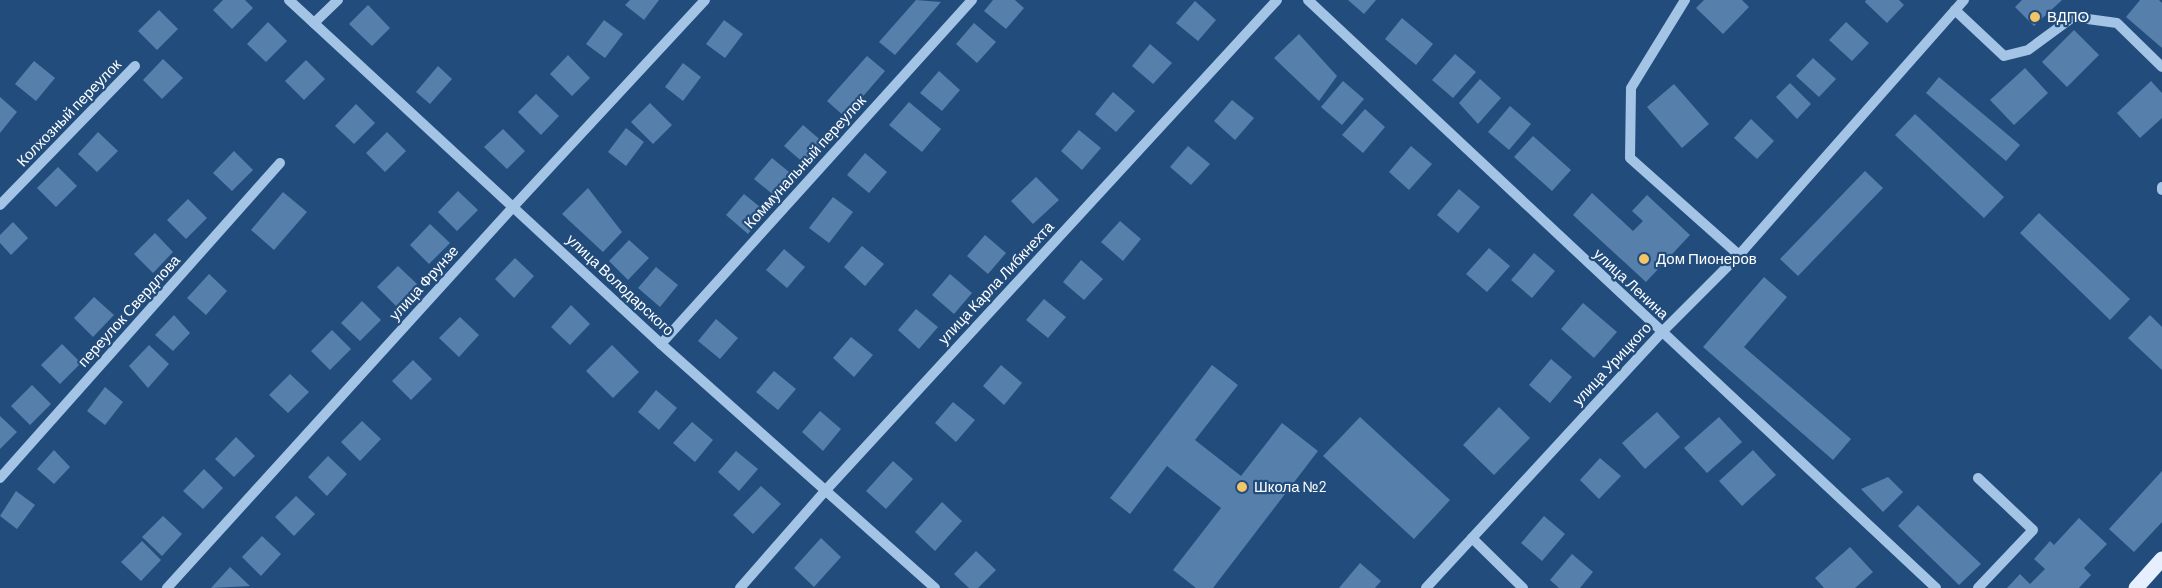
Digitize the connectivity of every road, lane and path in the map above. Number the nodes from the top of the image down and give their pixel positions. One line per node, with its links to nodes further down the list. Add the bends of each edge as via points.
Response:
1 (289, 0): 10 (street, улица Володарского)
2 (338, 0): 10 (street)
3 (705, 0): 15 (street, улица Фрунзе)
4 (972, 0): 18 (street, Коммунальный переулок)
5 (1277, 0): 21 (street, улица Карла Либкнехта)
6 (1308, 0): 17 (street, улица Ленина)
7 (1686, 0): 16 (street, via 1631,88 1630,158)
8 (1964, 0): 9 (street, улица Урицкого)
9 (1955, 10): 12 (street, via 2004,56 2028,50 2073,16 2118,23); 16 (street, улица Урицкого)
10 (314, 23): 15 (street, улица Володарского)
11 (135, 66): 14 (street, Колхозный переулок)
12 (2162, 67)
13 (280, 163): 19 (street, переулок Свердлова)
14 (0, 205)
15 (514, 206): 18 (street, улица Володарского); 24 (street, улица Фрунзе)
16 (1739, 255): 17 (street, улица Урицкого)
17 (1661, 333): 22 (street, улица Урицкого); 29 (street, улица Ленина)
18 (661, 344): 21 (street, улица Володарского)
19 (0, 478)
20 (1978, 478): 30 (street, via 2033,530)
21 (825, 491): 25 (street, улица Карла Либкнехта); 26 (street, улица Володарского)
22 (1472, 538): 27 (street, улица Урицкого); 28 (street)
23 (2162, 559): 31 (main road)
24 (167, 588)
25 (740, 588)
26 (935, 588)
27 (1426, 588)
28 (1523, 588)
29 (1936, 588)
30 (1978, 588)
31 (2136, 588)

